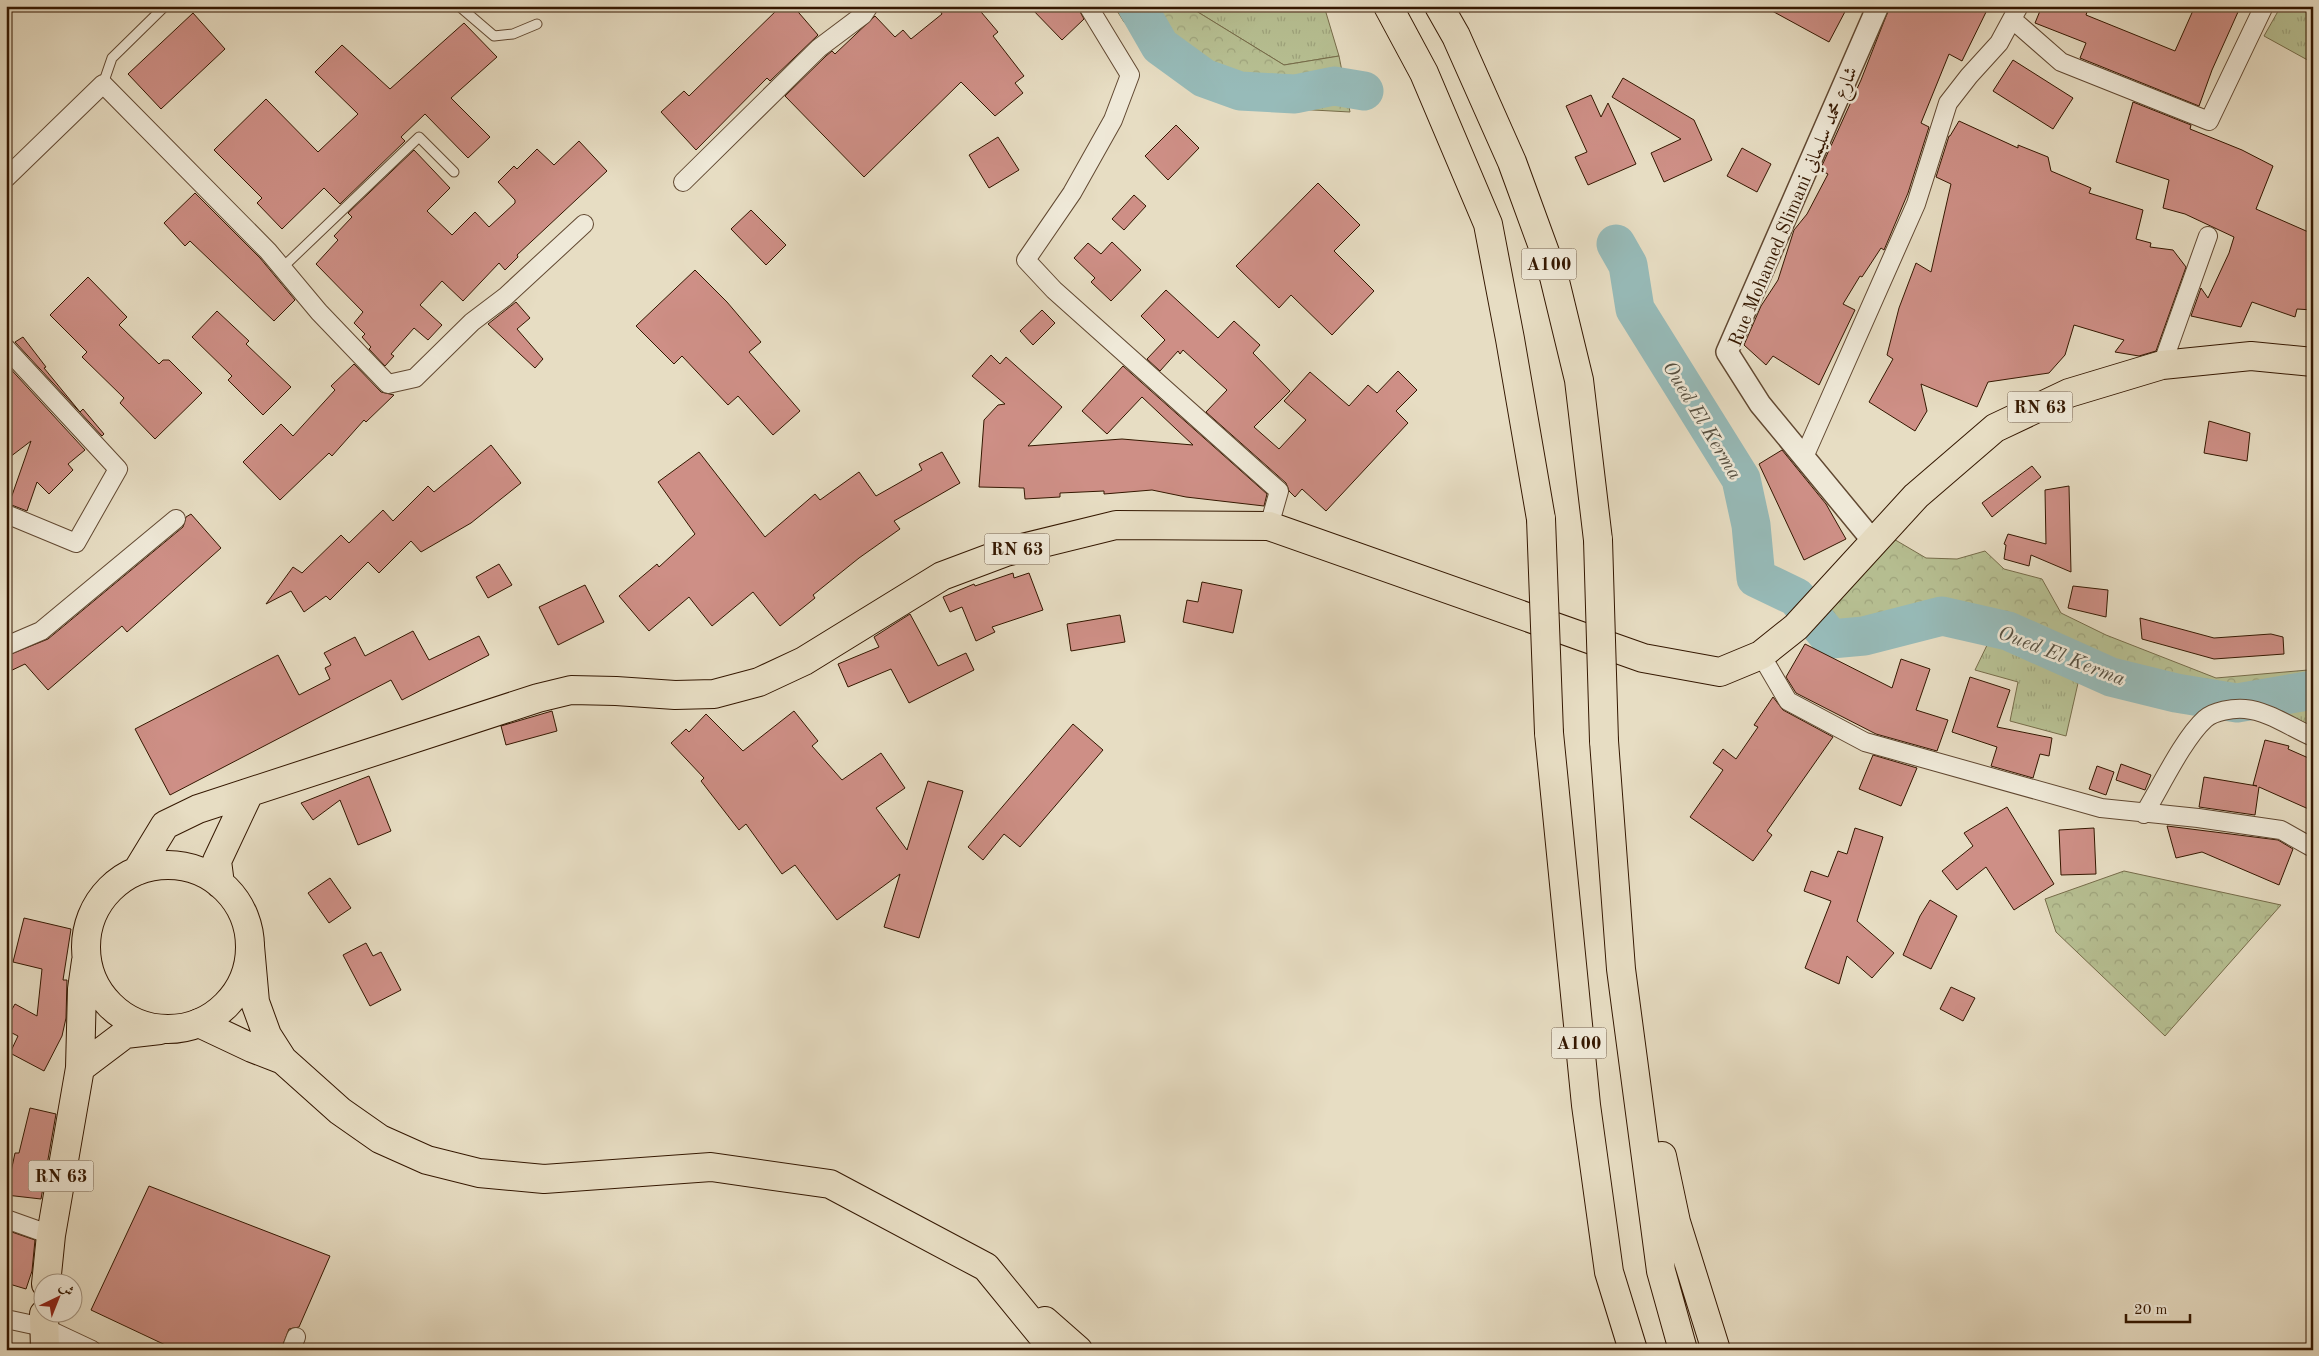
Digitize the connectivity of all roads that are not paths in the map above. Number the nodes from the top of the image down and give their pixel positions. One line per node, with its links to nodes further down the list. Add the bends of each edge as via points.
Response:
1 (165, 6): 11 (lane, via 112,58)
2 (459, 6): 10 (lane, via 494,36 513,34)
3 (869, 6): 14 (street, via 863,15 819,48)
4 (1088, 6): 24 (street, via 1130,75 1112,120 1081,177 1026,260 1054,290 1278,490)
5 (1388, 6): 44 (main road, A100 / A100, bridge, via 1424,73 1488,224 1510,338 1541,519 1549,733 1579,1049)
6 (1439, 6): 36 (main road, A100 / A100, bridge, via 1456,36 1512,162 1554,277 1579,380 1598,540 1604,741)
7 (1878, 6): 21 (street, Rue Mohamed Slimani شارع محمد سليماني, via 1727,352 1760,404)
8 (2264, 6): 9 (street, via 2209,121 2061,62)
9 (2016, 13): 21 (street, via 1999,43 1948,103 1916,204)
10 (537, 24)
11 (103, 84): 13 (street); 17 (street)
12 (454, 172): 17 (lane, via 419,137)
13 (8, 173)
14 (683, 182)
15 (584, 224): 17 (street, via 472,322 415,378 388,384)
16 (2208, 236): 20 (street)
17 (282, 268)
18 (6, 348): 22 (street, via 118,469 76,543)
19 (2313, 362): 20 (main road, RN 63, via 2251,356)
20 (2162, 365): 25 (main road, RN 63, via 2069,393 1995,428 1916,496)
21 (1804, 457): 25 (street, Rue Mohamed Slimani شارع محمد سليماني)
22 (6, 514)
23 (176, 519): 26 (street, via 41,631)
24 (1269, 526): 27 (main road, RN 63, via 1642,658 1720,672); 29 (main road, RN 63, via 1116,525 1006,552 942,576 804,661 759,682 714,694 571,690)
25 (1873, 541): 27 (main road, RN 63, via 1796,627)
26 (6, 646)
27 (1761, 655): 30 (street, via 1788,701 1865,742 2101,808)
28 (2313, 737): 30 (street, via 2246,709 2217,712 2205,719 2183,747)
29 (249, 793): 32 (main road, via 198,809 165,825); 33 (main road, via 218,861)
30 (2144, 814): 31 (street, via 2281,830)
31 (2313, 848)
32 (137, 870): 33 (main road, via 158,865 180,865 202,872); 35 (main road, via 114,884 97,905 87,930)
33 (220, 884): 34 (main road, via 236,902 246,923)
34 (250, 946): 37 (main road, via 247,970 236,992 220,1010); 39 (main road, via 255,1002 267,1035)
35 (86, 956): 38 (main road, via 92,979 105,999 122,1015 143,1025); 40 (main road)
36 (1621, 969): 53 (main road, A100 / A100, via 1661,1271); 54 (main road, via 1676,1222)
37 (199, 1023): 38 (main road); 39 (main road)
38 (166, 1029): 40 (main road, via 125,1034)
39 (283, 1060): 43 (main road, via 340,1111 380,1139 427,1160 479,1174 544,1179 711,1167 830,1184)
40 (80, 1068): 42 (main road, RN 63)
41 (6, 1219): 42 (street)
42 (51, 1235): 45 (main road, RN 63)
43 (986, 1267): 49 (main road); 50 (main road)
44 (1609, 1272): 51 (main road); 52 (main road, A100 / A100)
45 (47, 1274)
46 (7, 1320): 47 (street)
47 (44, 1330): 48 (street)
48 (92, 1350)
49 (1054, 1350)
50 (1078, 1350)
51 (1612, 1350)
52 (1633, 1350)
53 (1683, 1350)
54 (1716, 1350)

